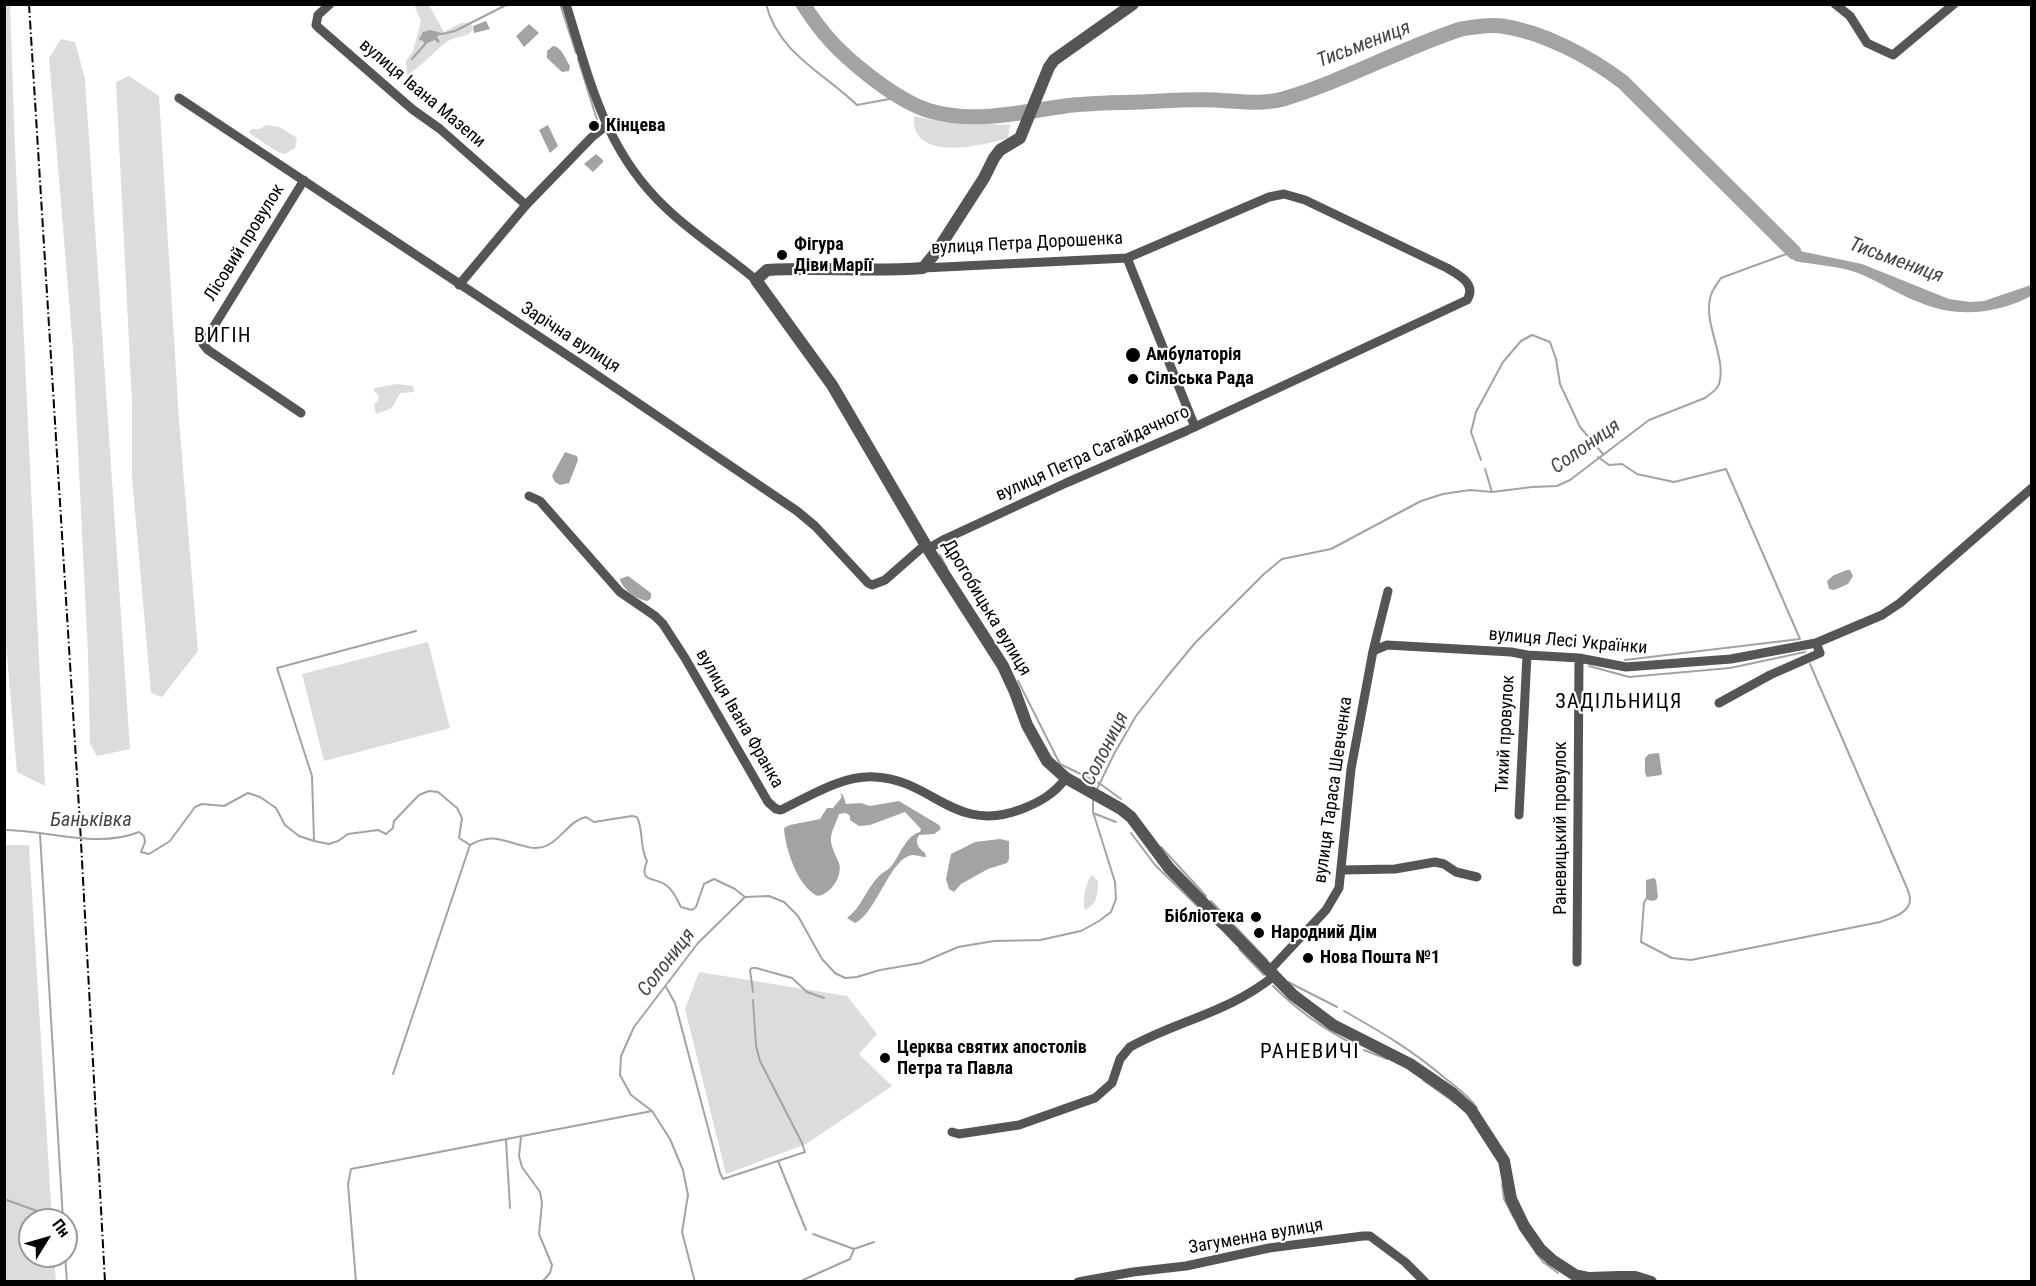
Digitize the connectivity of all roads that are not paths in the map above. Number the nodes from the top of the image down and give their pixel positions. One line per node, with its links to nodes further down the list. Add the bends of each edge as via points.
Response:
1 (330, 4): 9 (street, вулиця Івана Мазепи, via 318,15 316,25)
2 (566, 4): 7 (street, Дрогобицька вулиця)
3 (1133, 4): 11 (street, via 1049,67 1024,132 994,158)
4 (1835, 4): 5 (street, via 1850,16 1867,43 1893,56)
5 (1954, 4)
6 (179, 98): 8 (street, Зарічна вулиця)
7 (606, 126): 9 (street); 12 (street, Дрогобицька вулиця, via 625,161 664,207)
8 (304, 180): 13 (street, Зарічна вулиця); 15 (street, Лісовий провулок, via 203,344)
9 (526, 205): 13 (street)
10 (1127, 258): 11 (street, вулиця Петра Дорошенка); 14 (street, вулиця Петра Дорошенка, via 1284,194 1305,200 1455,274 1471,288); 16 (street)
11 (923, 268): 12 (street, вулиця Петра Дорошенка, via 767,270)
12 (756, 280): 19 (street, Дрогобицька вулиця, via 832,385)
13 (459, 285): 19 (street, Зарічна вулиця, via 797,511 868,583 885,580)
14 (1467, 300): 16 (street, вулиця Петра Сагайдачного)
15 (301, 413)
16 (1195, 427): 19 (street, вулиця Петра Сагайдачного)
17 (2031, 488): 21 (street, вулиця Лесі Українки, via 1900,603 1882,615)
18 (529, 496): 26 (street, вулиця Івана Франка, via 540,501 620,592 663,624 768,802 776,809 844,782 876,777 902,782 962,812 998,816 1043,800)
19 (927, 547): 26 (street, Дрогобицька вулиця, via 1010,678 1040,752)
20 (1388, 591): 22 (street, вулиця Тараса Шевченка)
21 (1816, 642): 24 (street, вулиця Лесі Українки, via 1731,659 1637,668); 25 (street, via 1820,653)
22 (1373, 651): 23 (street, вулиця Лесі Українки, via 1387,645); 28 (street, вулиця Тараса Шевченка, via 1351,769)
23 (1527, 655): 24 (street, вулиця Лесі Українки); 27 (street, Тихий провулок)
24 (1579, 658): 30 (street, Раневицький провулок)
25 (1719, 703)
26 (1066, 778): 31 (street, Дрогобицька вулиця, via 1135,821 1169,868)
27 (1519, 815)
28 (1342, 870): 29 (street, via 1395,869 1435,862); 31 (street, вулиця Тараса Шевченка, via 1332,901)
29 (1476, 877)
30 (1577, 962)
31 (1272, 974): 32 (street, вулиця Тараса Шевченка, via 1234,1003 1130,1047 1120,1059 1112,1083 1095,1098 1011,1127); 33 (street, Дрогобицька вулиця, via 1318,1015 1410,1064 1463,1103 1504,1161 1511,1199 1531,1236 1552,1260)
32 (952, 1132)
33 (1586, 1280): 36 (street, Дрогобицька вулиця, via 1619,1277)
34 (1078, 1281): 35 (street, Загуменна вулиця, via 1363,1236 1370,1236 1387,1248)
35 (1425, 1281)
36 (1651, 1281)

